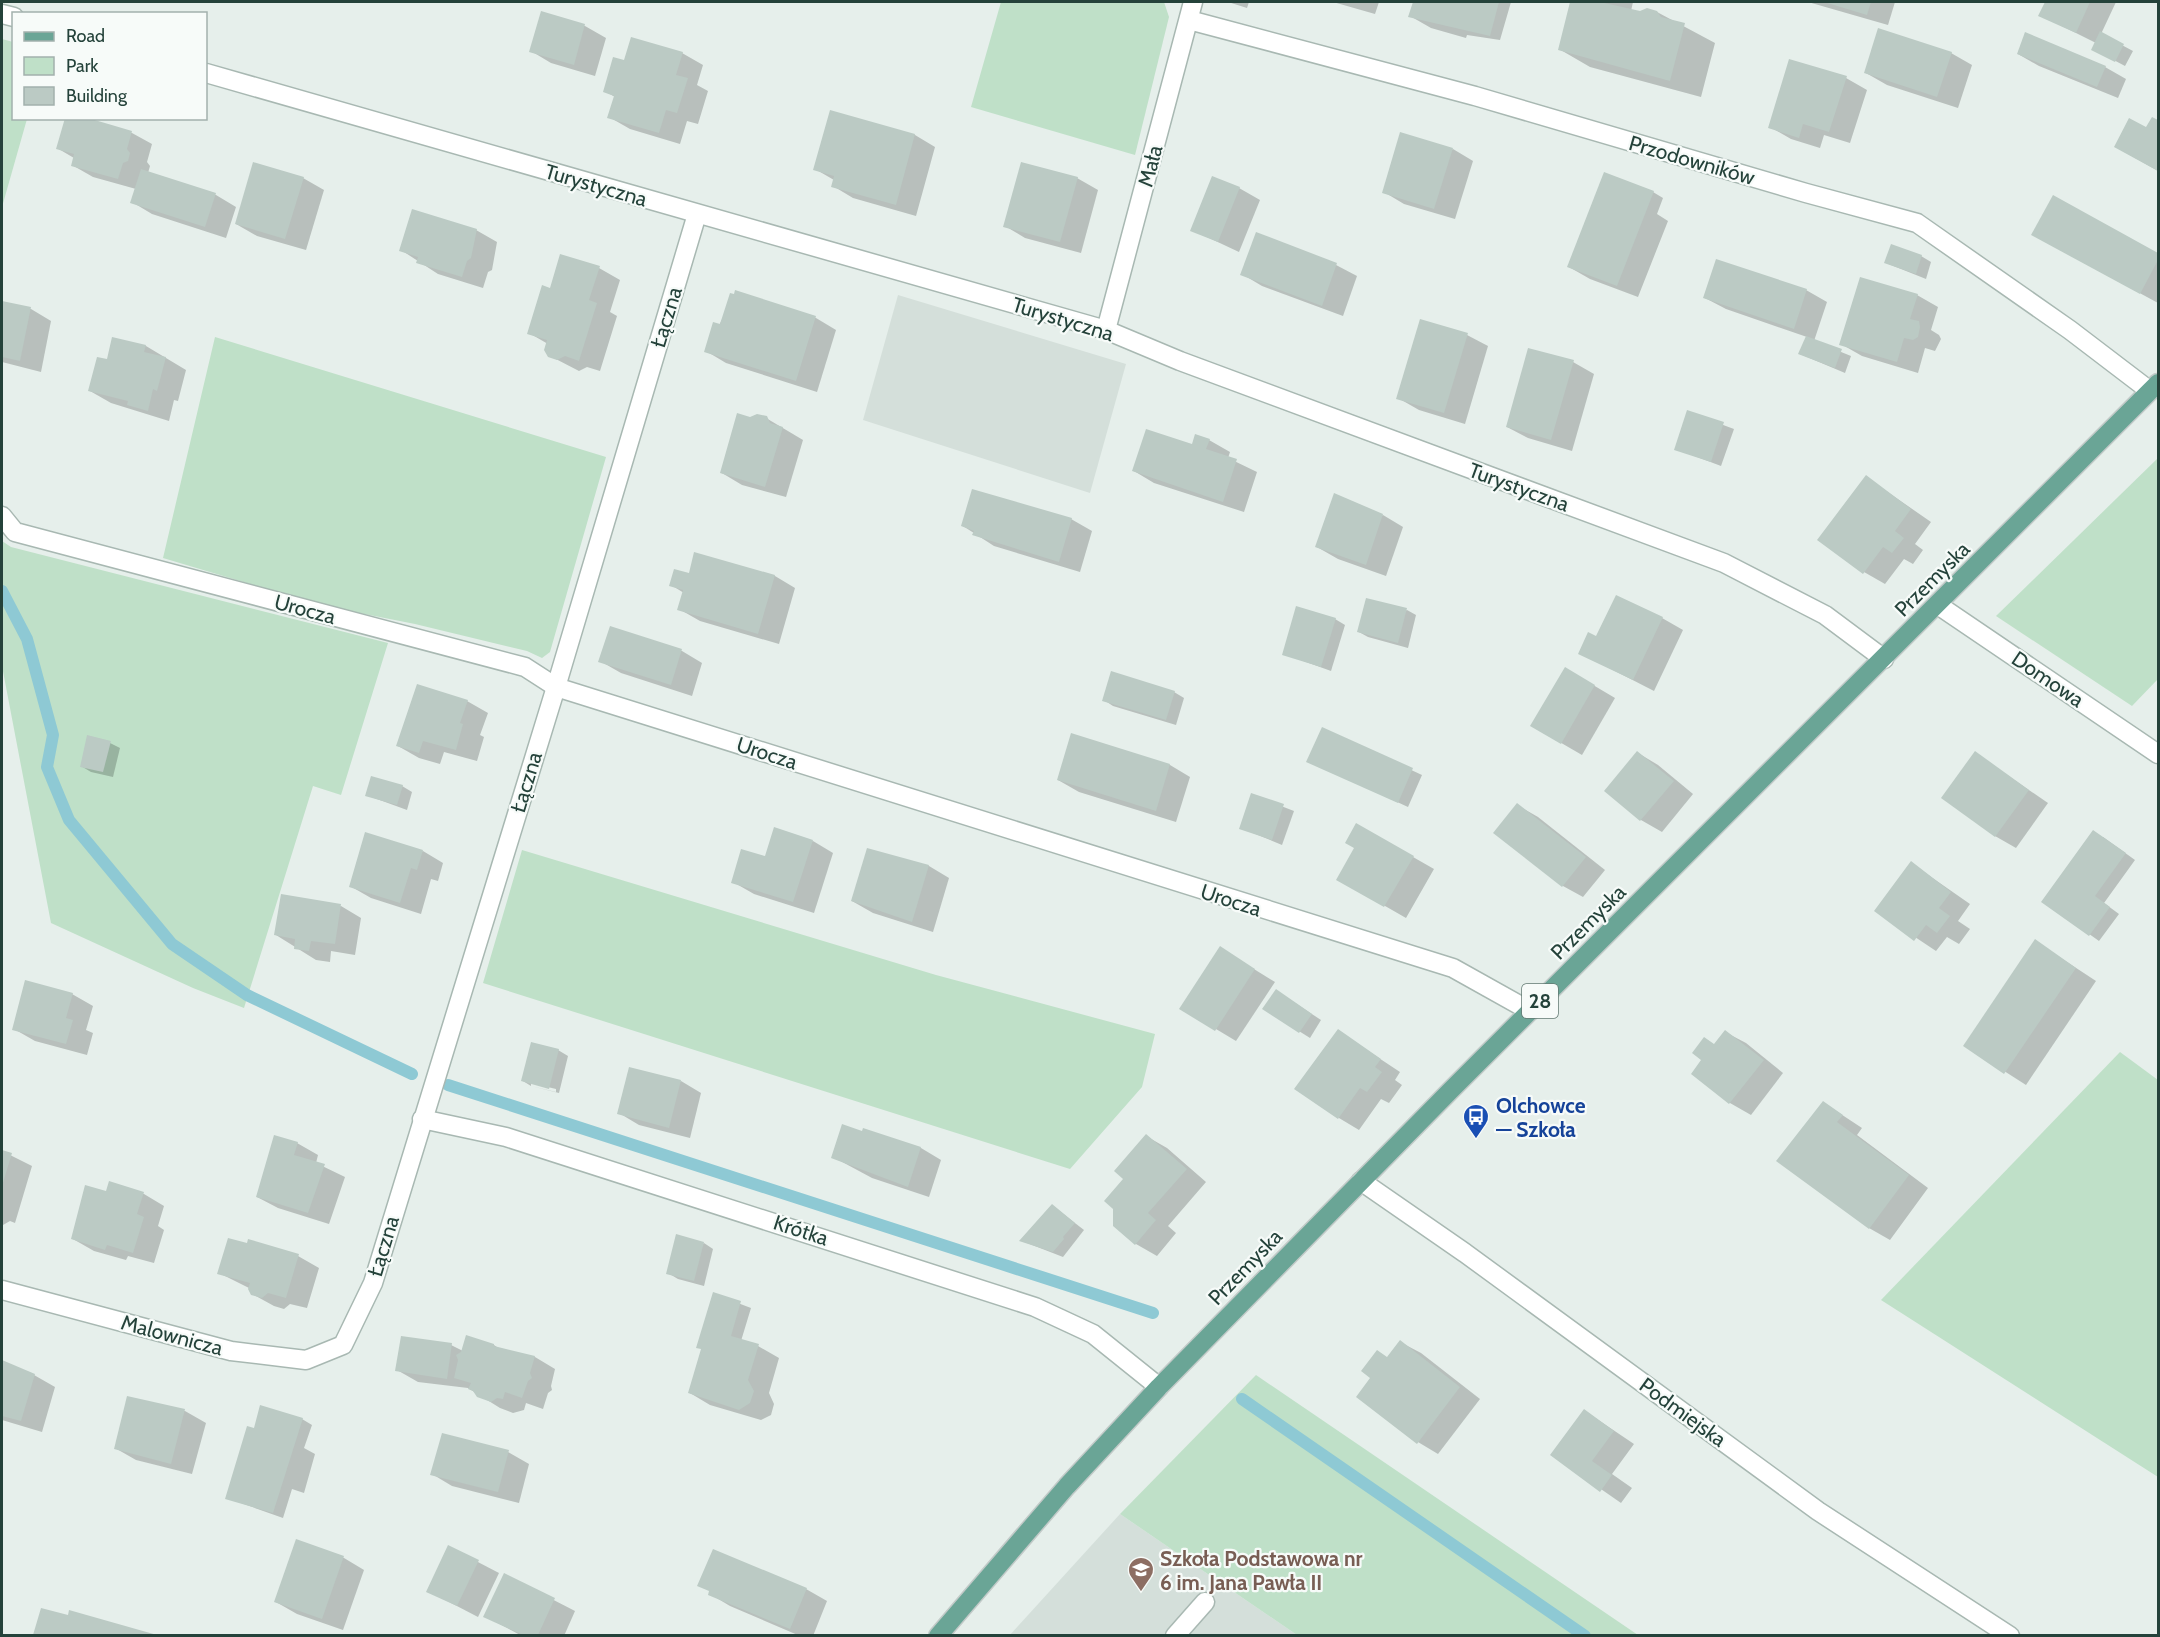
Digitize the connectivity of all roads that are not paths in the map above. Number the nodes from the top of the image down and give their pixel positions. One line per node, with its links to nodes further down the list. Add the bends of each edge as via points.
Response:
1 (1193, 2): 2 (street, Mała)
2 (1189, 20): 5 (street, Mała); 6 (street, Przodowników, via 1475,96 1917,223)
3 (207, 72): 4 (street, Turystyczna)
4 (697, 214): 5 (street, Turystyczna); 10 (street, Łączna)
5 (1106, 330): 9 (street, Turystyczna, via 1180,361 1724,562 1825,615)
6 (2154, 387): 8 (main road, Przemyska / 28)
7 (2, 516): 10 (street, Urocza, via 15,532 525,668)
8 (1938, 604): 9 (main road, Przemyska / 28); 11 (street, Domowa)
9 (1884, 659): 12 (main road, Przemyska / 28)
10 (556, 687): 12 (street, Urocza, via 1454,968); 13 (street, Łączna)
11 (2158, 754)
12 (1530, 1011): 14 (main road, Przemyska / 28)
13 (422, 1119): 16 (street, Łączna, via 373,1282); 17 (street, Krótka, via 506,1137 1035,1307 1093,1334)
14 (1361, 1181): 17 (main road, Przemyska / 28); 21 (street, Podmiejska, via 1818,1511)
15 (2, 1290): 16 (street, Malownicza, via 231,1351 306,1360)
16 (343, 1346)
17 (1159, 1387): 19 (main road, Przemyska / 28)
18 (1205, 1602): 20 (street)
19 (938, 1635)
20 (1175, 1635)
21 (2010, 1635)

